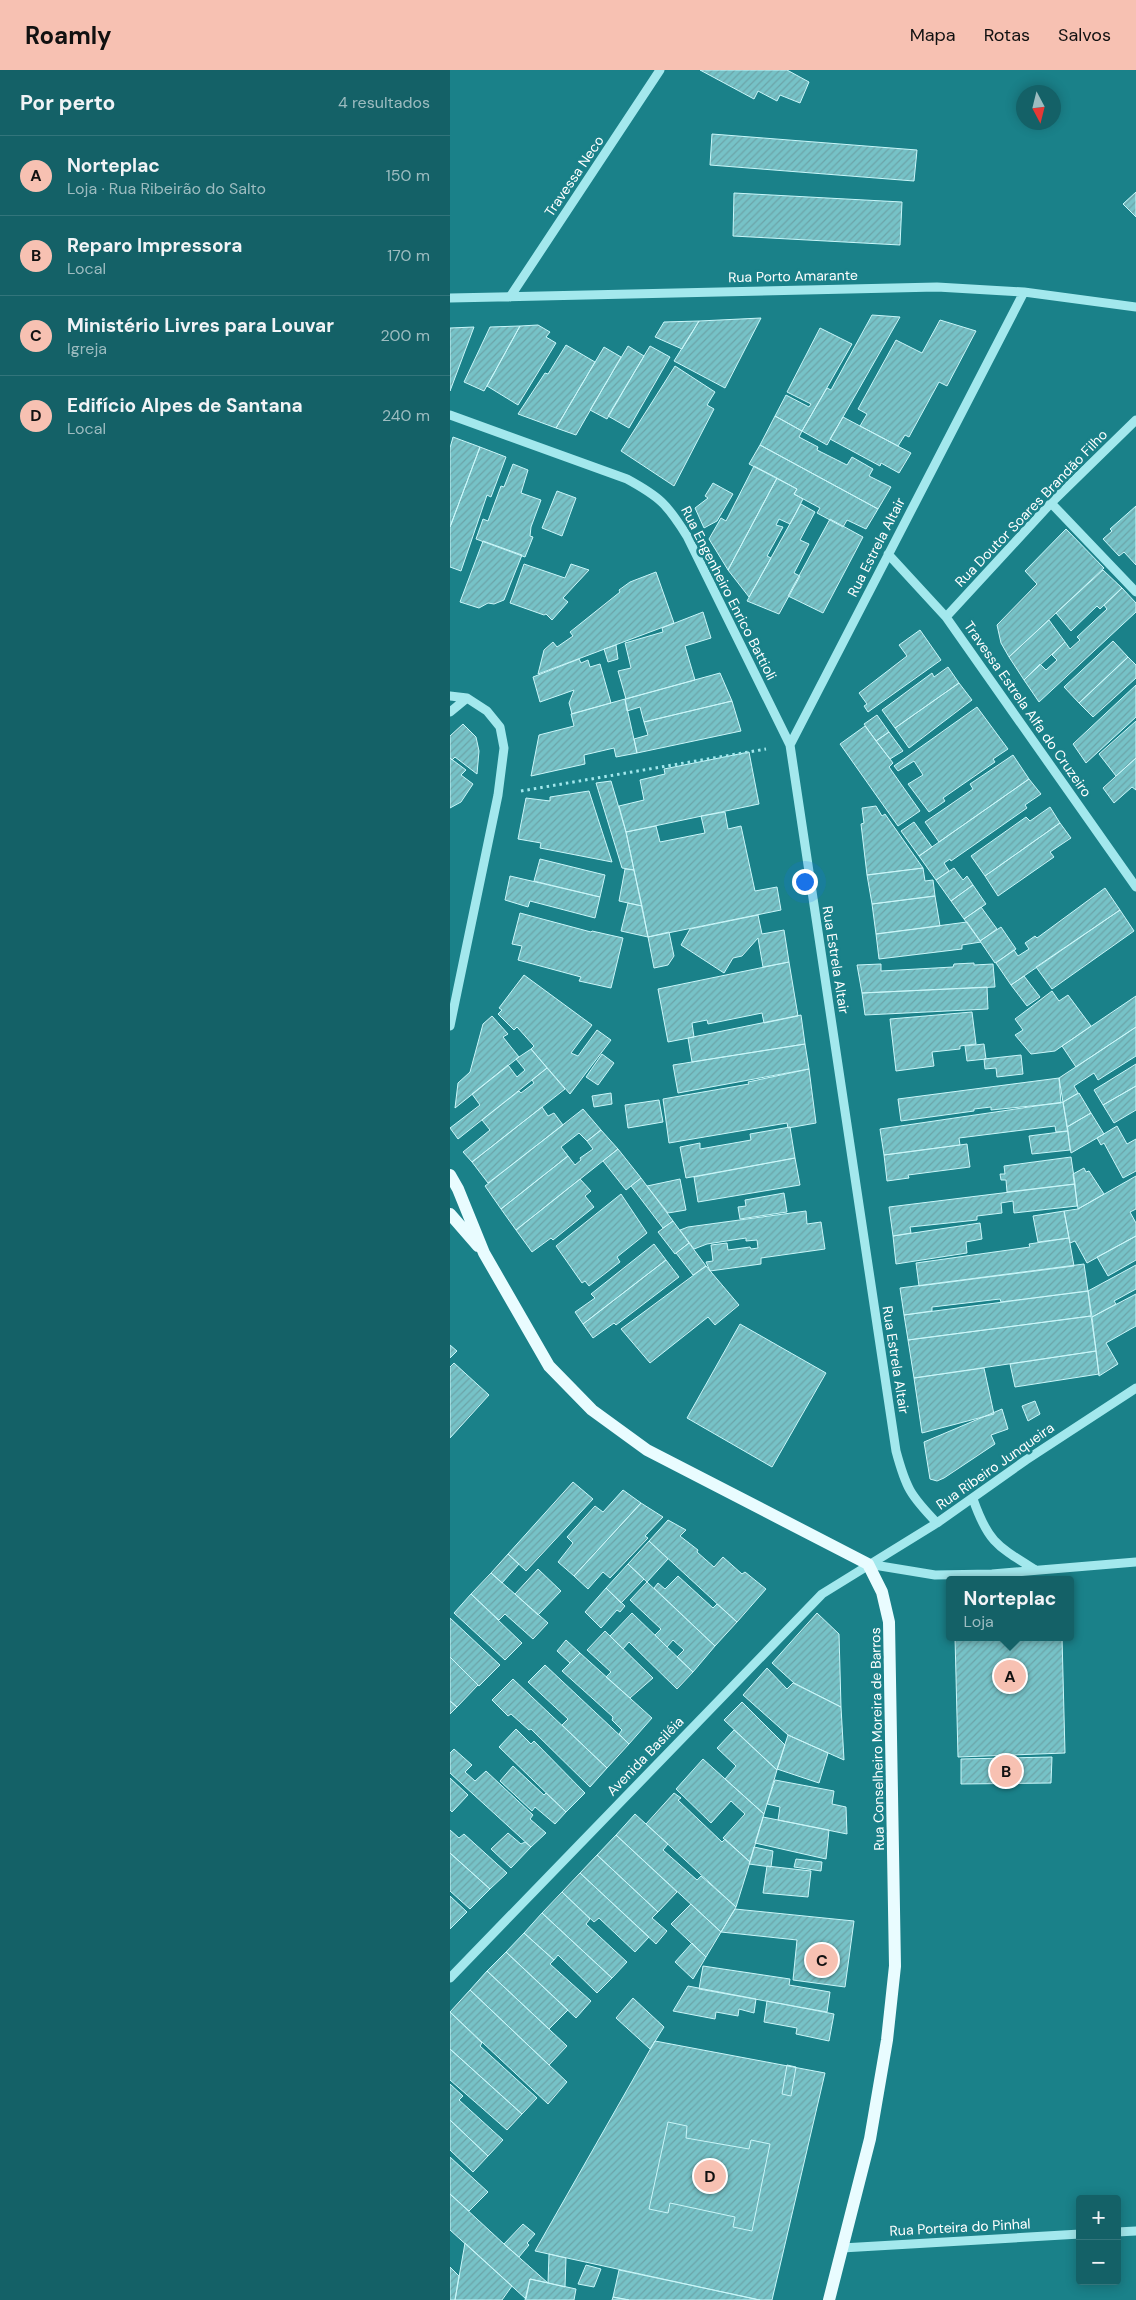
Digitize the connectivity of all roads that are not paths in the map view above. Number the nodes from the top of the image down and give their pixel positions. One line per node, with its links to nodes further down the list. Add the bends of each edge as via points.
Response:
1 (660, 70): 3 (street, Travessa Neco)
2 (1024, 292): 3 (street, Rua Porto Amarante, via 937,287); 5 (street, Rua Porto Amarante); 9 (street, Rua Estrela Altair)
3 (510, 297): 4 (street, Rua Porto Amarante)
4 (450, 298)
5 (1136, 307)
6 (450, 415): 15 (street, Rua Engenheiro Enrico Battioli, via 627,479 670,508 687,536)
7 (1136, 420): 8 (street, Rua Doutor Soares Brandão Filho)
8 (1051, 504): 10 (street); 11 (street, Rua Doutor Soares Brandão Filho)
9 (888, 554): 11 (street, Travessa Estrela Alfa do Cruzeiro); 15 (street, Rua Estrela Altair)
10 (1136, 592)
11 (946, 616): 16 (street, Travessa Estrela Alfa do Cruzeiro)
12 (450, 696): 13 (street)
13 (467, 698): 14 (street); 17 (street, via 500,726 504,748 498,795)
14 (450, 712)
15 (790, 745): 23 (street, Rua Estrela Altair, via 896,1451 904,1482 916,1501)
16 (1136, 887)
17 (450, 1026)
18 (450, 1175): 20 (main road)
19 (450, 1214): 20 (main road)
20 (484, 1253): 25 (main road, via 549,1366 592,1410 647,1450)
21 (1136, 1388): 22 (street, Rua Ribeiro Junqueira)
22 (973, 1499): 23 (street, Rua Ribeiro Junqueira); 26 (street, via 982,1524 999,1547)
23 (937, 1523): 25 (street, Rua Ribeiro Junqueira)
24 (1136, 1562): 26 (street)
25 (868, 1564): 26 (street, via 935,1575); 27 (street, Avenida Basiléia, via 822,1594); 31 (main road, Rua Conselheiro Moreira de Barros, via 882,1592 889,1622 895,1966 870,2139)
26 (1035, 1570)
27 (450, 1978)
28 (1136, 2231): 29 (street)
29 (1121, 2232)
30 (1076, 2234): 31 (street, Rua Porteira do Pinhal)
31 (842, 2248): 32 (main road, Rua Conselheiro Moreira de Barros)
32 (829, 2300)

